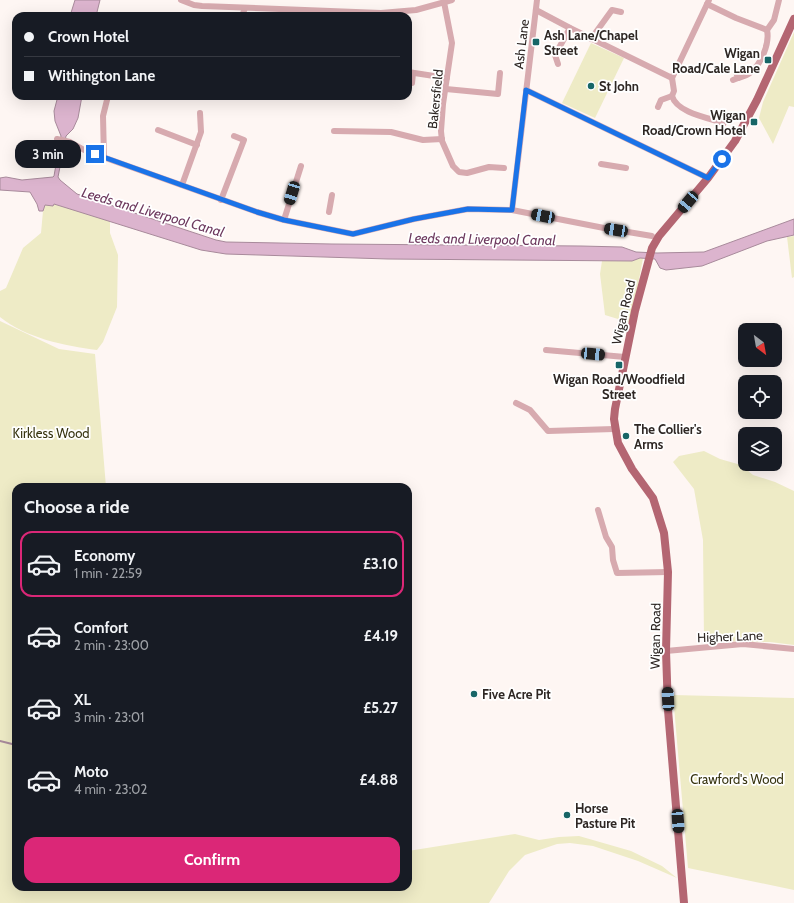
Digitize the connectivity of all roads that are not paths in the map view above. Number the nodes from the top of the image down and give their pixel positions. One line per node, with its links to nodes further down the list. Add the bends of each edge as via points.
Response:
1 (181, 0): 7 (street)
2 (452, 0): 5 (street)
3 (537, 0): 9 (street, Ash Lane)
4 (779, 0): 16 (street, via 774,20)
5 (444, 2): 12 (street, via 416,10); 22 (street, Bakersfield, via 452,43)
6 (708, 2): 16 (street, via 736,18); 23 (street)
7 (202, 3): 8 (street)
8 (245, 8): 10 (street); 11 (street)
9 (536, 10): 15 (street); 25 (street, Ash Lane)
10 (244, 12)
11 (354, 12)
12 (393, 12)
13 (621, 12): 17 (street, via 612,10)
14 (794, 19): 44 (main road, Wigan Road, via 735,141)
15 (570, 28): 17 (street); 18 (street, via 555,55)
16 (767, 30): 19 (street, via 768,42 750,73 735,79)
17 (591, 39): 23 (street)
18 (558, 64)
19 (736, 72)
20 (412, 73): 22 (street)
21 (500, 73): 24 (street, via 498,94)
22 (447, 78): 24 (street, Bakersfield)
23 (672, 78): 26 (street)
24 (446, 89): 37 (street, Bakersfield)
25 (526, 90): 44 (street); 48 (street, Ash Lane)
26 (672, 96): 28 (street, via 661,100); 31 (street, via 673,101 681,108)
27 (107, 100): 39 (street, via 102,116)
28 (658, 107)
29 (200, 113): 38 (street, via 201,132)
30 (720, 113): 31 (street)
31 (717, 121): 32 (street)
32 (724, 123)
33 (158, 130): 38 (street)
34 (334, 131): 37 (street, via 391,132 423,140)
35 (234, 136): 47 (street, via 244,140)
36 (57, 139): 39 (street, via 70,142)
37 (442, 139): 42 (street, Bakersfield, via 453,166 459,172 466,173 488,167)
38 (197, 145): 45 (street)
39 (104, 158): 45 (street)
40 (601, 164): 43 (street)
41 (300, 166): 50 (street)
42 (504, 168)
43 (626, 168)
44 (708, 178): 53 (main road, Wigan Road, via 659,236 652,248)
45 (182, 185): 47 (street)
46 (332, 195): 49 (street)
47 (221, 200): 50 (street)
48 (512, 210): 50 (street, via 468,209 353,234); 51 (street)
49 (329, 212)
50 (284, 220)
51 (652, 236)
52 (546, 350): 53 (street)
53 (625, 357): 55 (main road, Wigan Road, via 615,409)
54 (516, 403): 55 (street, via 530,410 548,431)
55 (614, 429): 57 (main road, Wigan Road, via 618,443 632,469 652,498 664,533)
56 (598, 510): 57 (street, via 606,537 612,547 617,573)
57 (668, 572): 59 (main road, Wigan Road)
58 (794, 649): 59 (street, Higher Lane, via 743,644)
59 (666, 651): 60 (main road, Wigan Road, via 668,710)
60 (684, 903)

